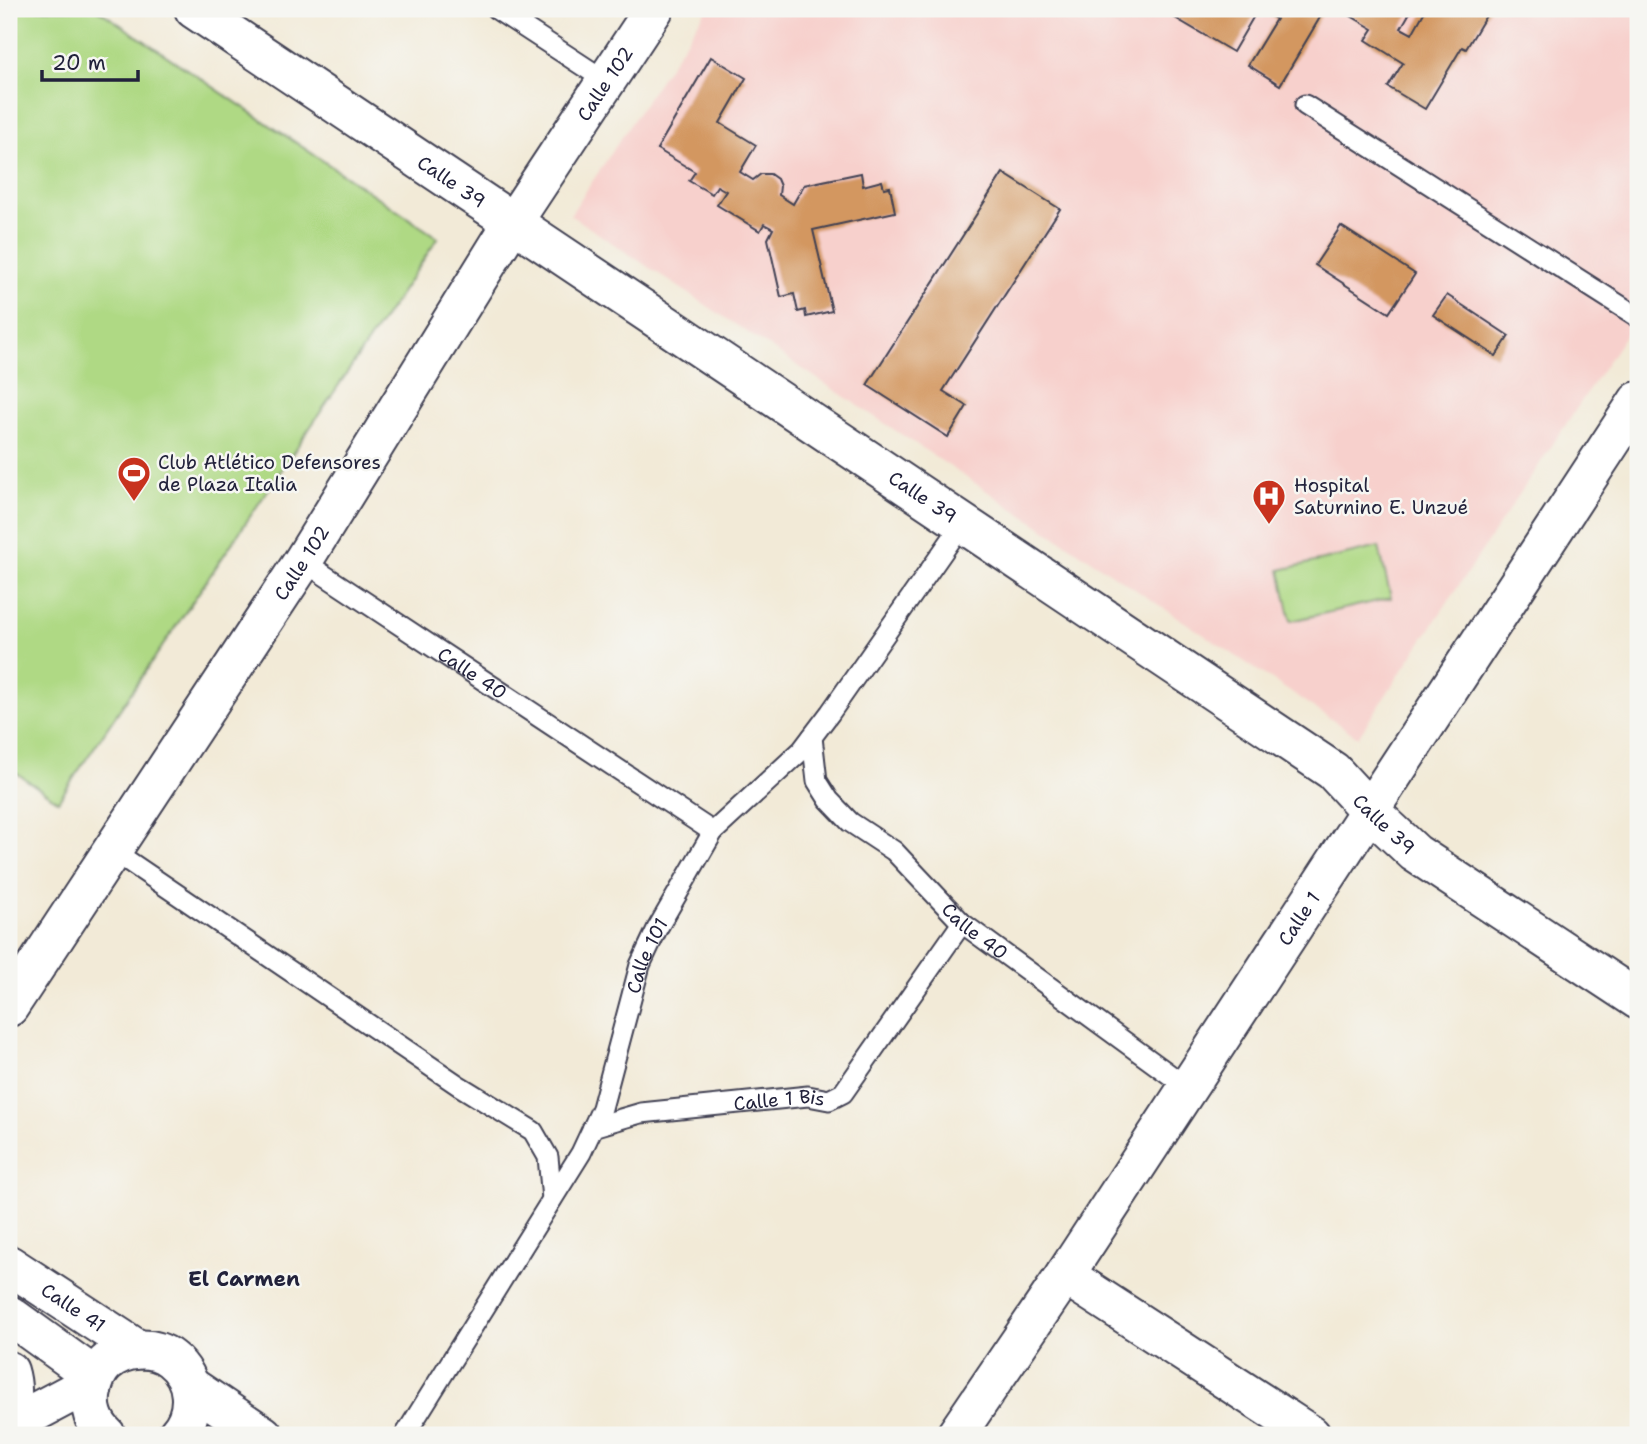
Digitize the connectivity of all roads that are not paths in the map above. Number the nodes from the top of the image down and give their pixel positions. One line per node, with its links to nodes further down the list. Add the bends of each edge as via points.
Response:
1 (194, 9): 6 (street, Calle 39)
2 (496, 9): 4 (lane)
3 (654, 9): 4 (street, Calle 102)
4 (606, 81): 6 (street, Calle 102)
5 (1306, 105): 7 (lane)
6 (513, 222): 9 (street, Calle 39); 10 (street, Calle 102)
7 (1638, 317)
8 (1638, 401): 12 (street, Calle 1)
9 (963, 523): 11 (lane, Calle 101); 12 (street, Calle 39, via 1333,771)
10 (303, 561): 13 (lane, Calle 40); 14 (street, Calle 102)
11 (812, 737): 13 (lane, Calle 101); 15 (lane, Calle 40, via 817,780 829,800 850,822 894,851)
12 (1369, 810): 16 (street, Calle 39, via 1415,853); 18 (street, Calle 1)
13 (713, 832): 19 (lane, Calle 101, via 640,965)
14 (112, 850): 17 (street, Calle 102); 20 (lane, via 533,1131 548,1157)
15 (962, 923): 18 (lane, Calle 40); 19 (lane, Calle 1 Bis, via 843,1093 828,1100 808,1096 641,1113)
16 (1638, 1000)
17 (9, 1007)
18 (1188, 1088): 22 (street, Calle 1)
19 (593, 1127): 20 (lane, Calle 101)
20 (552, 1199): 33 (lane, Calle 101)
21 (9, 1265): 24 (street, Calle 41)
22 (1065, 1275): 34 (street, Calle 1); 35 (street)
23 (9, 1315): 26 (street)
24 (136, 1349): 26 (street, via 106,1363); 27 (street, Calle 41, via 170,1358)
25 (9, 1371): 28 (street)
26 (95, 1379): 29 (street); 30 (street, via 90,1398 93,1414)
27 (190, 1386): 31 (street, via 191,1410); 32 (street)
28 (9, 1412)
29 (9, 1426)
30 (106, 1435)
31 (177, 1435)
32 (263, 1435)
33 (405, 1435)
34 (956, 1435)
35 (1311, 1435)

